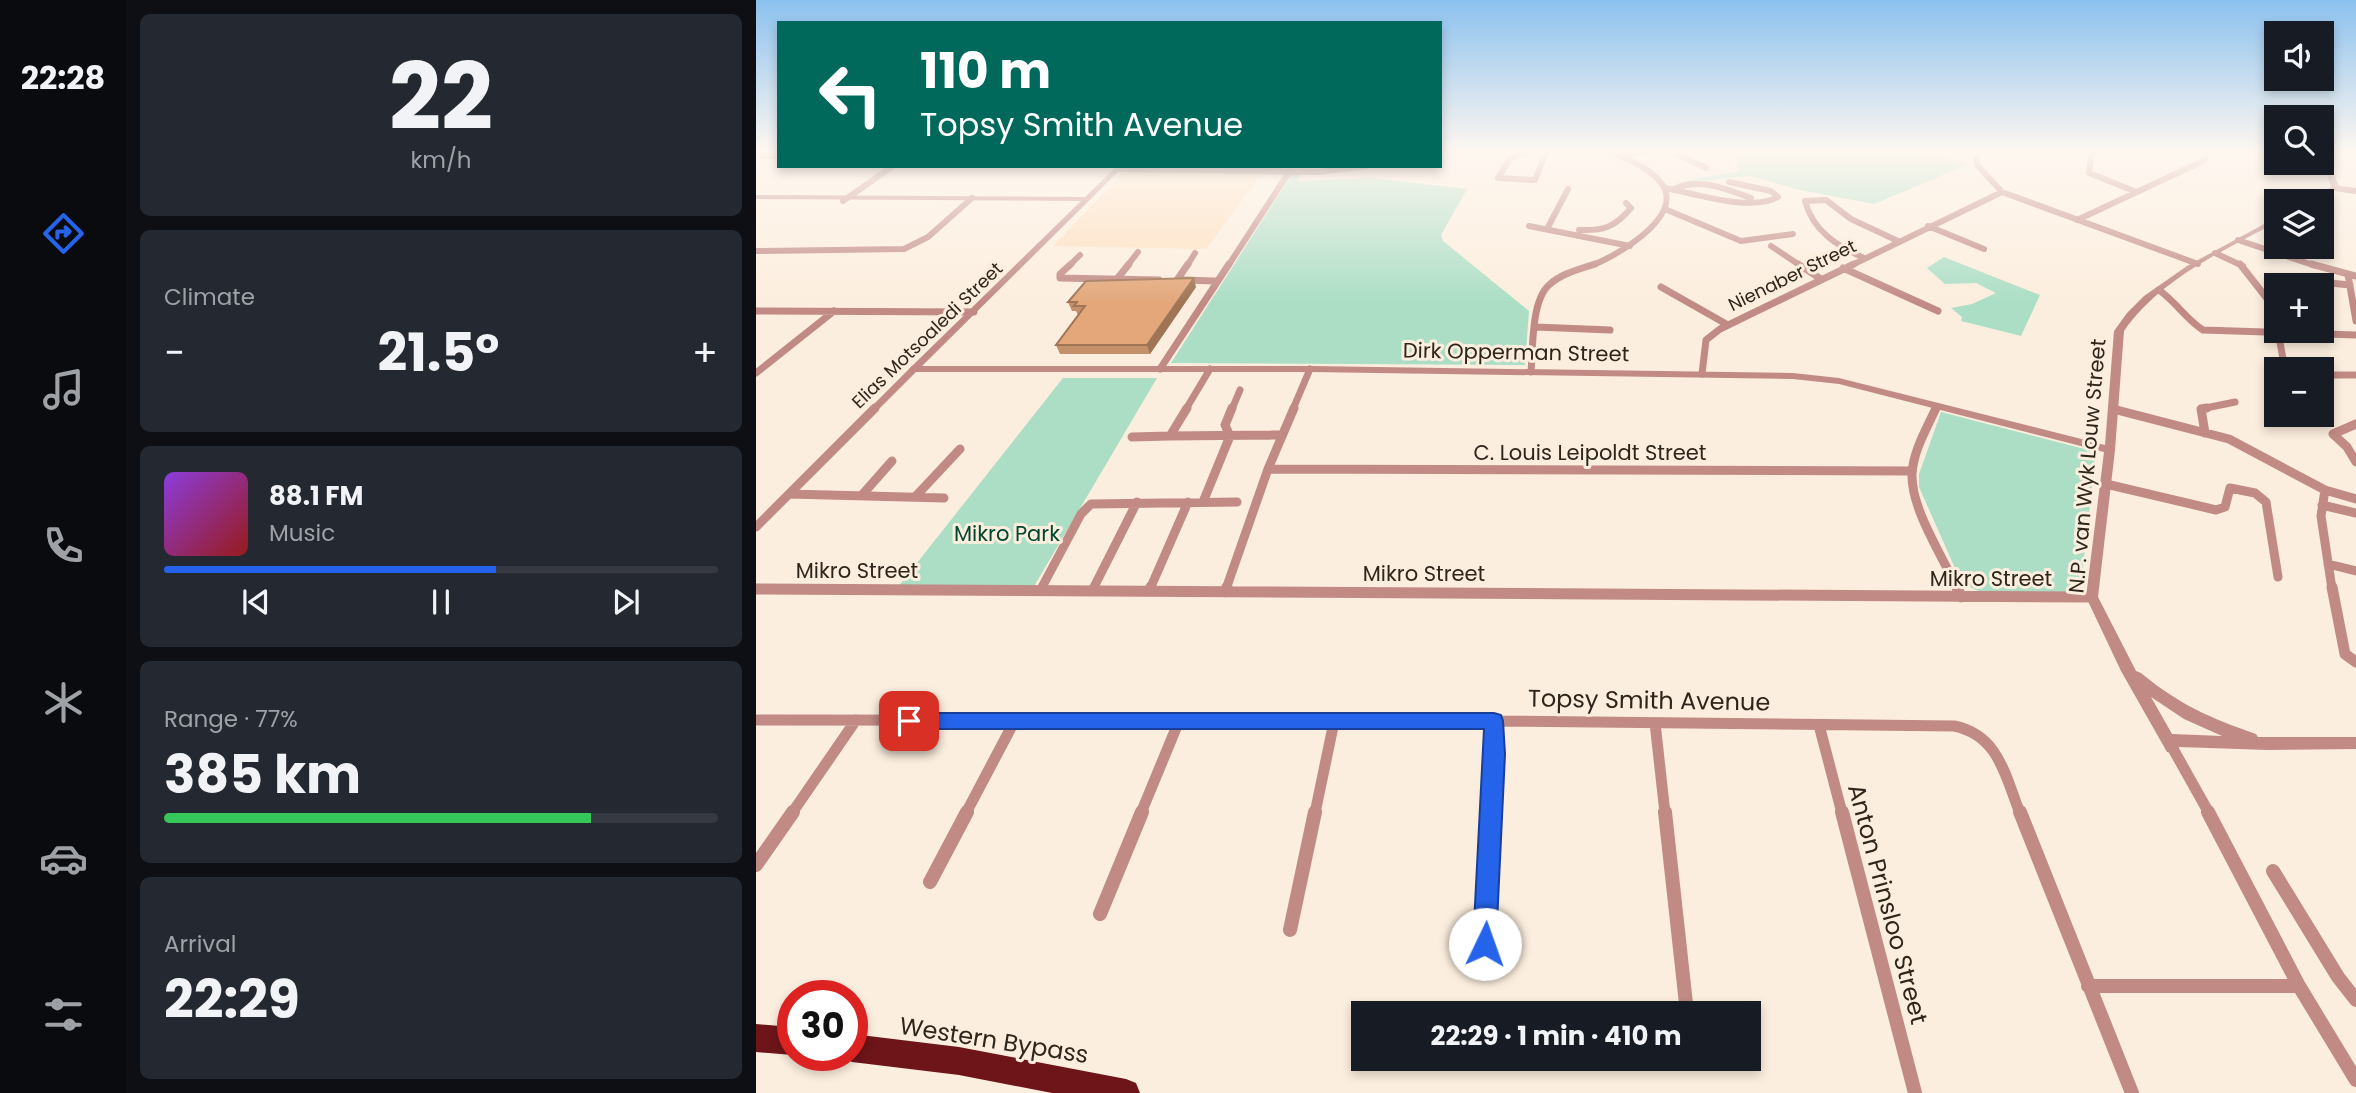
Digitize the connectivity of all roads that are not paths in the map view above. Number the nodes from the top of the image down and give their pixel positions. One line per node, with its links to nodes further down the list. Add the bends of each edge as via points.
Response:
1 (968, 201): 28 (street, via 928,237 904,249)
2 (1067, 201): 13 (street); 13 (street)
3 (1269, 201): 40 (street)
4 (1562, 201): 20 (street)
5 (1669, 201): 15 (street)
6 (1721, 201): 7 (street)
7 (1773, 201)
8 (1805, 201): 33 (street, via 1823,233)
9 (1827, 201): 24 (street, via 1851,219)
10 (1982, 201): 18 (street, Nienaber Street)
11 (2026, 201): 16 (street)
12 (2114, 201): 16 (street)
13 (1086, 202): 49 (street, Elias Motsoaledi Street)
14 (1626, 203): 21 (street, via 1631,208 1614,228)
15 (1665, 209): 22 (street, via 1741,241); 25 (street)
16 (2077, 220): 34 (street)
17 (1529, 226): 20 (street)
18 (1928, 226): 24 (street, Nienaber Street); 27 (street)
19 (2264, 226): 23 (street, N.P. van Wyk Louw Street)
20 (1548, 229): 21 (street)
21 (1566, 233): 25 (street)
22 (1793, 234)
23 (2238, 240): 31 (street, N.P. van Wyk Louw Street); 36 (street)
24 (1898, 241): 33 (street, Nienaber Street)
25 (1630, 246): 52 (street, via 1548,285 1540,298)
26 (1771, 246): 38 (street)
27 (1984, 249)
28 (756, 251)
29 (1138, 252): 37 (street)
30 (1195, 253): 39 (street)
31 (2215, 253): 34 (street, N.P. van Wyk Louw Street); 45 (street, via 2240,263)
32 (1080, 256): 37 (street, via 1060,278)
33 (1864, 258): 35 (street, Nienaber Street)
34 (2198, 264): 44 (street, N.P. van Wyk Louw Street)
35 (1843, 268): 38 (street, Nienaber Street); 47 (street)
36 (2352, 275): 42 (street)
37 (1117, 279): 39 (street)
38 (1821, 279): 51 (street, Nienaber Street)
39 (1177, 280): 40 (street)
40 (1215, 281): 58 (street)
41 (2334, 283): 42 (street)
42 (2350, 285): 50 (street)
43 (1661, 287): 51 (street)
44 (2159, 290): 54 (street, via 2199,329); 69 (street, N.P. van Wyk Louw Street, via 2138,304 2119,331)
45 (2264, 294)
46 (756, 311): 48 (street)
47 (1938, 311)
48 (834, 312): 49 (street); 62 (street)
49 (974, 312): 57 (street, Elias Motsoaledi Street)
50 (2356, 321)
51 (1728, 325): 63 (street, Nienaber Street, via 1706,340)
52 (1536, 327): 53 (street); 61 (street)
53 (1610, 330)
54 (2264, 331)
55 (2334, 334): 56 (street)
56 (2356, 335)
57 (914, 369): 58 (street, Dirk Opperman Street); 84 (street, Elias Motsoaledi Street)
58 (1160, 369): 59 (street, Dirk Opperman Street)
59 (1210, 369): 60 (street, Dirk Opperman Street); 73 (street)
60 (1310, 369): 61 (street, Dirk Opperman Street); 72 (street)
61 (1531, 372): 63 (street, Dirk Opperman Street)
62 (756, 373)
63 (1702, 374): 68 (street, Dirk Opperman Street, via 1818,378)
64 (2334, 375): 65 (street)
65 (2356, 375)
66 (1240, 390): 74 (street, via 1225,425)
67 (2235, 402): 71 (street, via 2201,409)
68 (1936, 407): 77 (street, Dirk Opperman Street); 81 (street)
69 (2113, 409): 71 (street); 77 (street, N.P. van Wyk Louw Street)
70 (2355, 425): 79 (street, via 2333,434)
71 (2204, 433): 83 (street, via 2243,444)
72 (1281, 435): 74 (street); 80 (street)
73 (1170, 436): 74 (street); 75 (street)
74 (1230, 436): 91 (street)
75 (1132, 437)
76 (960, 449): 86 (street)
77 (2110, 450): 82 (street, N.P. van Wyk Louw Street)
78 (892, 461): 85 (street)
79 (2356, 462)
80 (1268, 469): 81 (street, C. Louis Leipoldt Street); 103 (street)
81 (1912, 471): 104 (street, via 1919,505)
82 (2106, 484): 98 (street, via 2216,510 2225,507 2230,488 2255,493 2267,505); 105 (street, N.P. van Wyk Louw Street)
83 (2325, 489): 88 (street); 93 (street)
84 (789, 494): 85 (street); 95 (street, Elias Motsoaledi Street)
85 (862, 495): 86 (street)
86 (915, 497): 87 (street)
87 (944, 498)
88 (2356, 499)
89 (1137, 502): 90 (street); 100 (street, via 1088,505); 101 (street)
90 (1188, 502): 91 (street); 102 (street)
91 (1203, 502): 92 (street)
92 (1237, 502)
93 (2322, 505): 94 (street); 96 (street)
94 (2356, 513)
95 (756, 527)
96 (2328, 565): 97 (street); 106 (street, via 2343,649)
97 (2356, 571)
98 (2278, 577)
99 (756, 589): 100 (street, Mikro Street)
100 (1041, 589): 101 (street, Mikro Street)
101 (1093, 589): 102 (street, Mikro Street)
102 (1149, 591): 103 (street, Mikro Street)
103 (1225, 593): 104 (street, Mikro Street)
104 (1961, 597): 105 (street, Mikro Street)
105 (2092, 597): 107 (street, N.P. van Wyk Louw Street)
106 (2356, 662)
107 (2126, 667): 116 (street, N.P. van Wyk Louw Street); 118 (street, via 2156,695 2193,719)
108 (756, 720): 109 (street, Topsy Smith Avenue)
109 (856, 720): 112 (street, Topsy Smith Avenue); 119 (street)
110 (1179, 721): 112 (street, Topsy Smith Avenue); 113 (street, Topsy Smith Avenue); 122 (street)
111 (1494, 721): 113 (street, Topsy Smith Avenue); 114 (street, Topsy Smith Avenue); 124 (street)
112 (1014, 722): 121 (street)
113 (1334, 722): 123 (street)
114 (1654, 723): 115 (street, Topsy Smith Avenue); 128 (street)
115 (1818, 726): 125 (street, Topsy Smith Avenue, via 1954,726 1985,738 1994,750); 134 (street, Anton Prinsloo Street)
116 (2171, 743): 118 (street); 126 (street)
117 (2356, 743): 118 (street)
118 (2268, 744)
119 (756, 865)
120 (2273, 871): 127 (street)
121 (930, 882)
122 (1101, 914)
123 (1290, 930)
124 (1483, 971)
125 (2088, 986): 126 (street); 135 (street, Topsy Smith Avenue)
126 (2299, 986): 132 (street)
127 (2356, 1000)
128 (1686, 1001)
129 (756, 1038): 130 (highway)
130 (777, 1040)
131 (868, 1050): 133 (highway, Western Bypass, via 959,1061)
132 (2356, 1080)
133 (1126, 1093)
134 (1915, 1093)
135 (2132, 1093)

